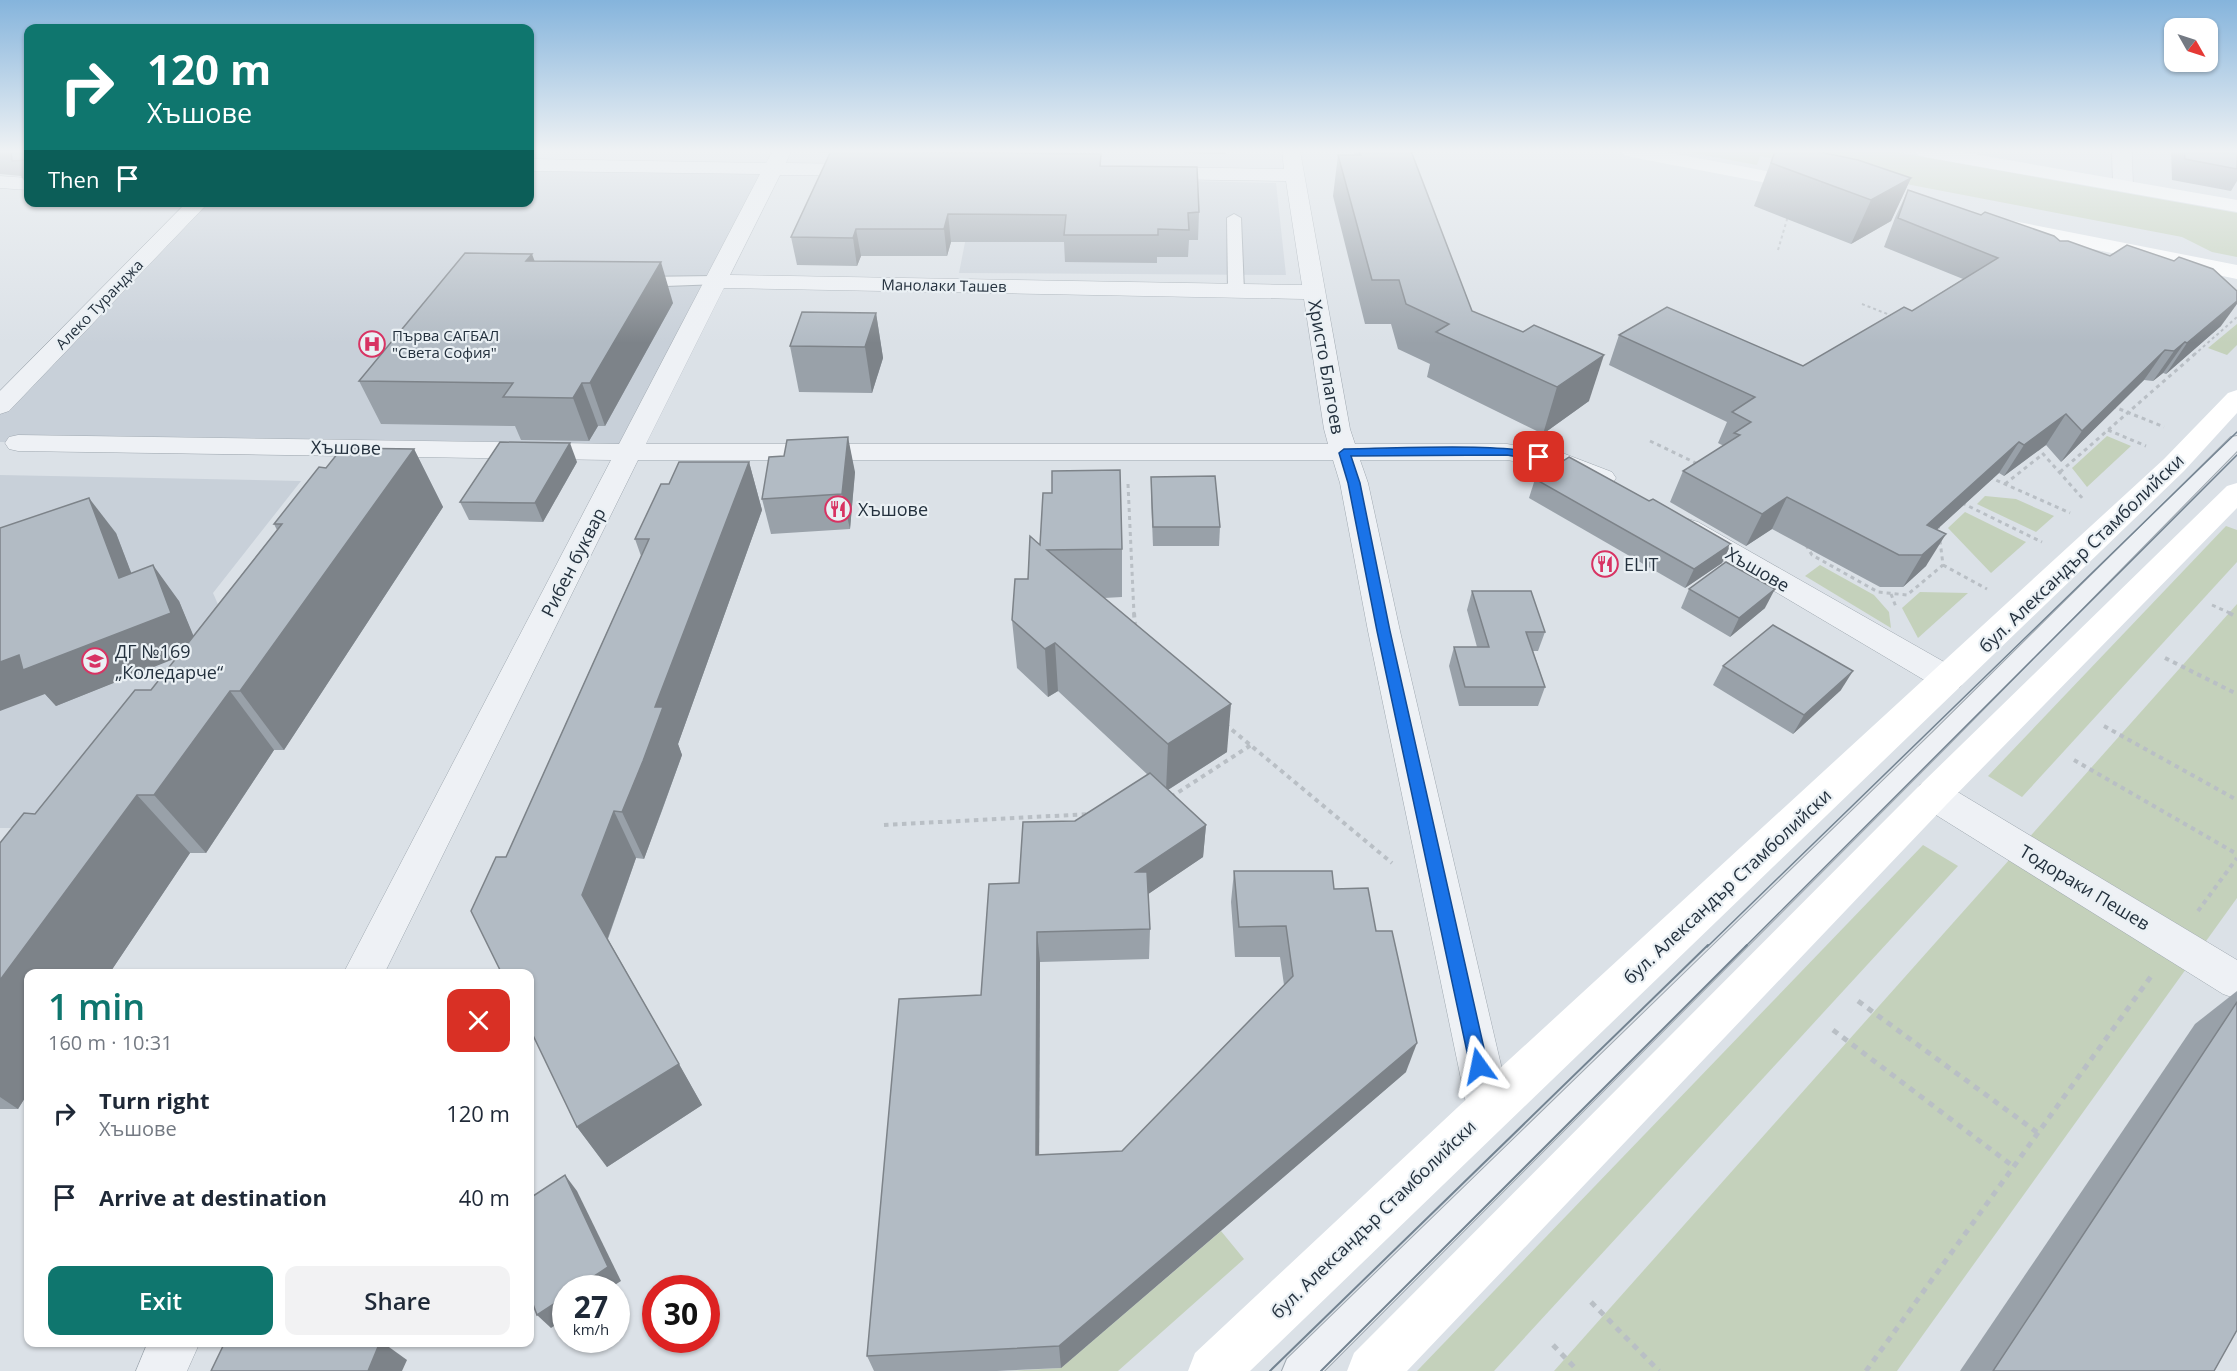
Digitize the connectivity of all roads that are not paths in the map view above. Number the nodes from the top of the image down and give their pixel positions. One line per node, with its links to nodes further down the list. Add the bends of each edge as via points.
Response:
1 (186, 215): 16 (street, Алеко Туранджа)
2 (745, 215): 11 (street, Рибен буквар)
3 (1301, 215): 14 (street, Христо Благоев)
4 (1234, 218): 13 (lane)
5 (1982, 220): 6 (street)
6 (2084, 241): 7 (lane); 8 (street)
7 (2064, 255)
8 (2198, 264): 9 (street); 10 (street)
9 (2237, 272)
10 (2237, 277)
11 (707, 281): 12 (lane, via 648,294); 13 (street, Манолаки Ташев); 19 (street, Рибен буквар)
12 (622, 289)
13 (1236, 291): 14 (street, Манолаки Ташев)
14 (1314, 292): 20 (street, Христо Благоев)
15 (2237, 398): 24 (street, бул. Александър Стамболийски, via 2174,465)
16 (0, 406)
17 (2237, 441): 32 (lane, via 1932,748)
18 (18, 443): 19 (street, Хъшове)
19 (629, 452): 20 (street, Хъшове); 26 (street, Рибен буквар)
20 (1344, 453): 22 (street, Хъшове, via 1507,452 1555,460 1597,475); 28 (street, Христо Благоев, via 1354,483)
21 (2237, 492): 25 (street)
22 (1627, 493)
23 (1667, 516): 24 (street, Хъшове)
24 (1948, 679): 28 (street, бул. Александър Стамболийски)
25 (1933, 795): 27 (street, Тодораки Пешев); 33 (street)
26 (366, 969)
27 (2237, 981)
28 (1489, 1108): 31 (street, бул. Александър Стамболийски)
29 (173, 1347): 30 (street)
30 (161, 1371)
31 (1213, 1371)
32 (1299, 1371)
33 (1372, 1371)

